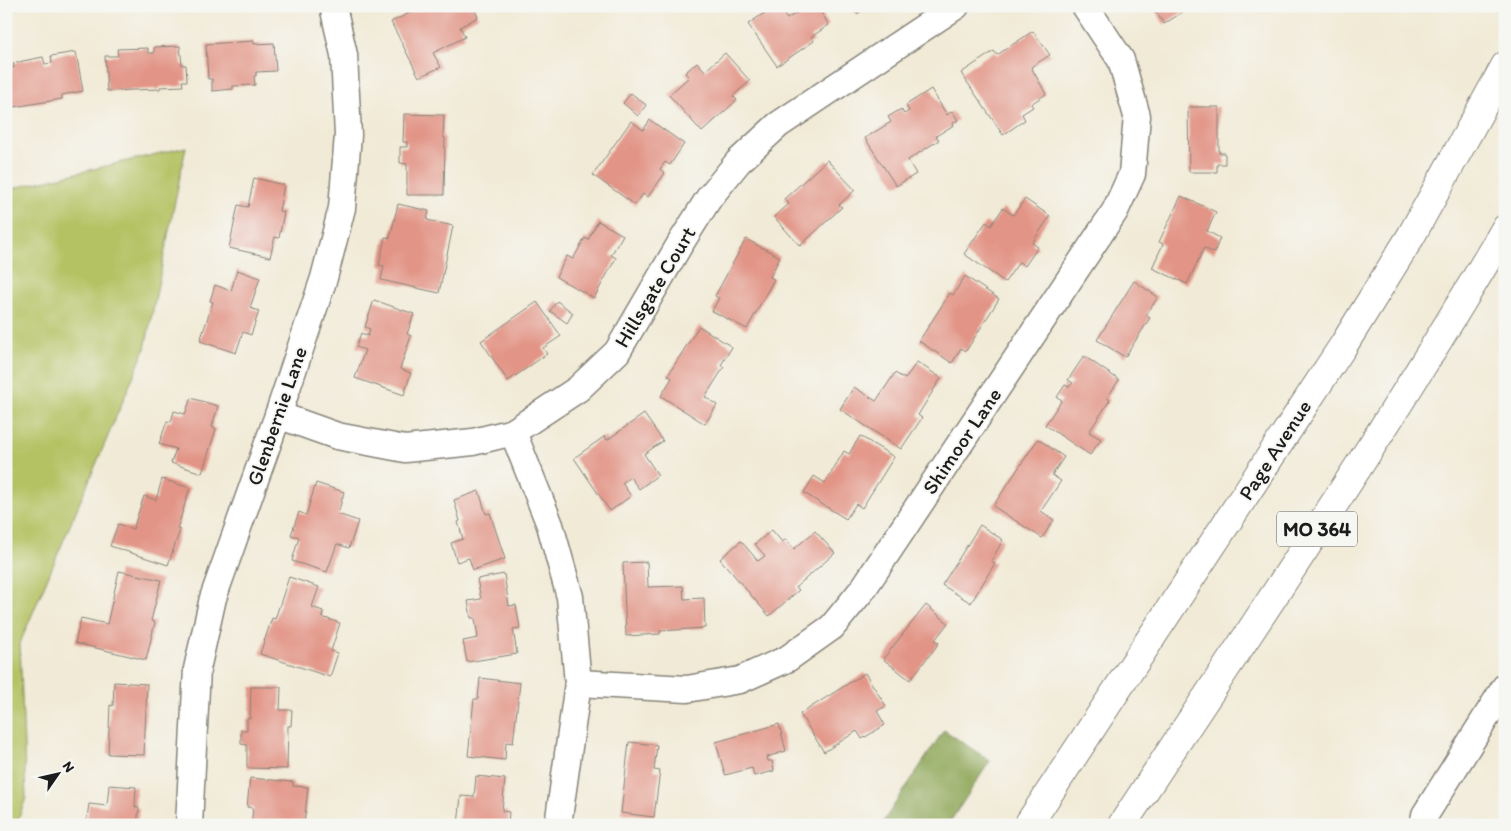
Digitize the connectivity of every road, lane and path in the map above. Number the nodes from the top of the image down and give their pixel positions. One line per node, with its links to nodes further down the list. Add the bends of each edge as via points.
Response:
1 (333, 6): 6 (street, Glenbernie Lane, via 344,55 348,134 342,208 324,278)
2 (956, 6): 7 (street, Hillsgate Court, via 778,125 738,162 684,236 618,352 578,389)
3 (1086, 6): 8 (street, Shimoor Lane, via 1121,60 1137,116 1132,174 1115,210 863,589 832,627 786,659 740,680 687,689)
4 (1505, 66): 12 (highway, Page Avenue, via 1411,236 1343,346)
5 (1505, 229): 13 (highway, MO 364, via 1417,376)
6 (278, 415): 7 (street, Hillsgate Court, via 337,436 405,448 473,442); 10 (street, Glenbernie Lane, via 213,598 197,669)
7 (513, 432): 8 (street, via 550,525 570,597)
8 (578, 683): 11 (street)
9 (1505, 687): 14 (street, via 1425,815)
10 (189, 825)
11 (558, 825)
12 (1028, 825)
13 (1122, 825)
14 (1423, 825)

